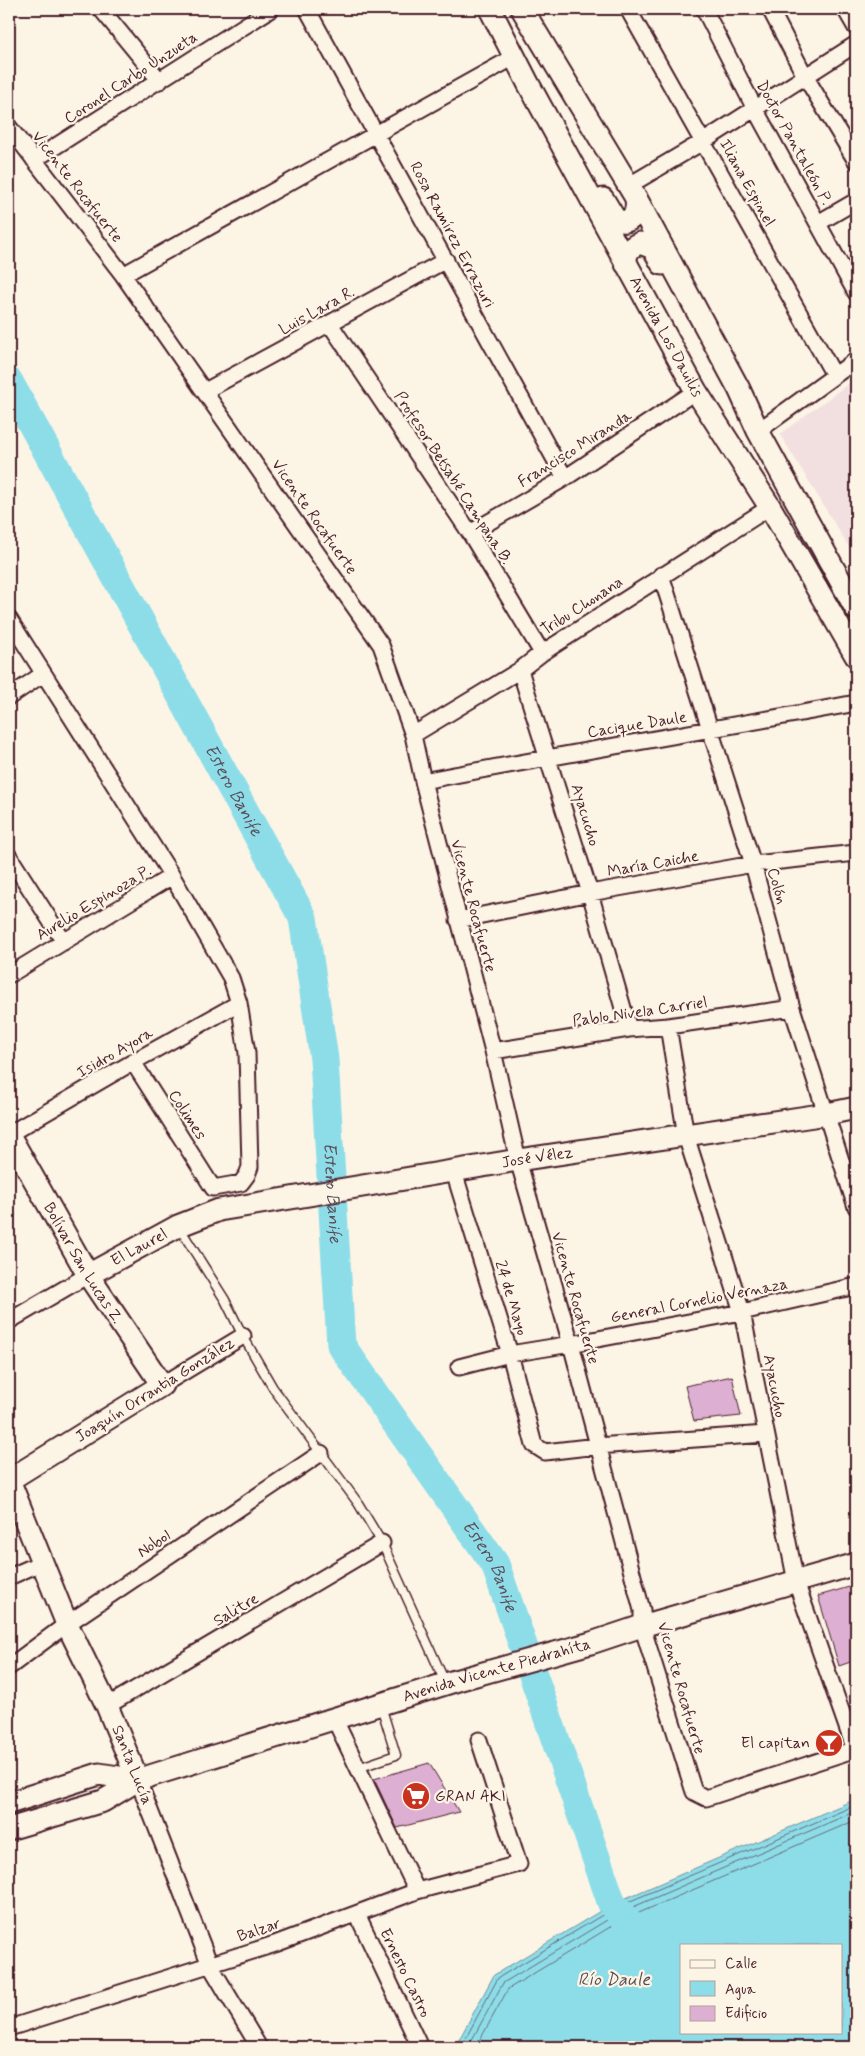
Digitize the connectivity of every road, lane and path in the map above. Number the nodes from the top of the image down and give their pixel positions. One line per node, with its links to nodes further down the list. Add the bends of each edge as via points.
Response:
1 (101, 9): 14 (street)
2 (271, 9): 14 (street, Coronel Carbo Unzueta)
3 (307, 9): 18 (street, Rosa Ramírez Errazuri)
4 (490, 9): 12 (street, Avenida Los Dauilis)
5 (522, 9): 22 (street)
6 (628, 9): 19 (street, Iliana Espinel)
7 (704, 9): 16 (street, Doctor Pantaleón P.)
8 (770, 9): 13 (street)
9 (845, 9): 10 (street)
10 (856, 28)
11 (856, 44): 13 (street)
12 (514, 57): 15 (street, Avenida Los Dauilis); 18 (street)
13 (805, 76): 16 (street); 21 (street)
14 (160, 80): 20 (street, Coronel Carbo Unzueta)
15 (529, 85): 22 (street, via 548,104 614,219 622,221 634,216 637,210); 26 (street, Avenida Los Dauilis)
16 (755, 109): 19 (street); 24 (street, Doctor Pantaleón P.)
17 (9, 127): 20 (street, Vicente Rocafuerte)
18 (377, 133): 25 (street, Rosa Ramírez Errazuri); 27 (street)
19 (704, 141): 22 (street); 31 (street, Iliana Espinel)
20 (34, 160): 27 (street, Vicente Rocafuerte)
21 (856, 161)
22 (632, 192): 32 (street)
23 (856, 201): 24 (street)
24 (818, 223): 28 (street, Doctor Pantaleón P.)
25 (446, 260): 29 (street, Luis Lara R.); 36 (street, Rosa Ramírez Errazuri)
26 (626, 264): 32 (street, via 631,247 640,243 653,248 713,356); 34 (street, Avenida Los Dauilis)
27 (123, 275): 33 (street, Vicente Rocafuerte)
28 (855, 288)
29 (330, 324): 33 (street, Luis Lara R.); 38 (street, Profesor Betsabé Campana B.)
30 (856, 360): 31 (street)
31 (834, 375): 35 (street)
32 (739, 389): 35 (street)
33 (205, 391): 49 (street, Vicente Rocafuerte, via 382,645)
34 (696, 391): 36 (street, Francisco Miranda); 37 (street, Avenida Los Dauilis)
35 (758, 431): 40 (street)
36 (565, 478): 38 (street, Francisco Miranda)
37 (770, 507): 39 (street, Tribu Chonana); 43 (street, Avenida Los Dauilis)
38 (470, 532): 42 (street, Profesor Betsabé Campana B.)
39 (661, 575): 42 (street, Tribu Chonana); 48 (street, Colón)
40 (856, 609)
41 (9, 619): 45 (street)
42 (542, 653): 44 (street, Tribu Chonana)
43 (856, 656)
44 (520, 670): 49 (street, Tribu Chonana); 50 (street, Ayacucho)
45 (43, 674): 46 (street); 55 (street)
46 (9, 697)
47 (856, 703): 48 (street, Cacique Daule)
48 (711, 731): 50 (street, Cacique Daule); 54 (street, Colón)
49 (413, 735): 51 (street, Vicente Rocafuerte)
50 (548, 756): 51 (street, Cacique Daule); 56 (street, Ayacucho)
51 (423, 781): 57 (street, Vicente Rocafuerte)
52 (856, 853): 54 (street, María Caiche)
53 (9, 856): 58 (street)
54 (753, 864): 56 (street, María Caiche); 61 (street, Colón)
55 (172, 876): 58 (street, Aurelio Espinoza P.); 60 (street, via 231,978)
56 (590, 893): 57 (street, María Caiche); 63 (street, Ayacucho)
57 (458, 920): 64 (street, Vicente Rocafuerte)
58 (64, 942): 59 (street, Aurelio Espinoza P.)
59 (9, 976)
60 (239, 1003): 65 (street, Isidro Ayora); 65 (street, Colimes, via 247,1053 250,1167 241,1183 212,1188)
61 (792, 1008): 62 (street, Pablo Nivela Carriel); 67 (street, Colón)
62 (668, 1026): 63 (street, Pablo Nivela Carriel); 69 (street, Ayacucho)
63 (628, 1029): 64 (street, Pablo Nivela Carriel)
64 (493, 1051): 70 (street, Vicente Rocafuerte)
65 (132, 1062): 68 (street, Isidro Ayora)
66 (856, 1108): 67 (street, José Vélez)
67 (826, 1114): 69 (street, José Vélez); 72 (street, Colón)
68 (9, 1135): 75 (street, Bolívar San Lucas Z.)
69 (686, 1136): 70 (street, José Vélez); 77 (street, Ayacucho)
70 (518, 1160): 71 (street, José Vélez); 80 (street, Vicente Rocafuerte)
71 (454, 1172): 73 (street, José Vélez); 81 (street, 24 de Mayo)
72 (856, 1207)
73 (219, 1210): 74 (street, El Laurel)
74 (178, 1226): 75 (street, El Laurel); 79 (lane, Joaquín Orrantia González, via 225,1300)
75 (88, 1275): 78 (street, El Laurel); 83 (street, Bolívar San Lucas Z.)
76 (856, 1286): 77 (street, General Cornelio Vernaza)
77 (742, 1312): 80 (street, General Cornelio Vernaza); 84 (street, Ayacucho)
78 (9, 1321)
79 (243, 1336): 83 (street, Joaquín Orrantia González); 86 (lane, via 273,1388)
80 (570, 1344): 81 (street, General Cornelio Vernaza); 85 (street, Vicente Rocafuerte)
81 (510, 1354): 82 (street, General Cornelio Vernaza); 85 (street, 24 de Mayo, via 534,1445 545,1452)
82 (459, 1366)
83 (162, 1386): 87 (street, Joaquín Orrantia González)
84 (766, 1434): 85 (street); 92 (street, Ayacucho)
85 (597, 1446): 94 (street, Vicente Rocafuerte, via 642,1610)
86 (321, 1453): 88 (lane, via 358,1503); 93 (street, Nobol)
87 (9, 1480): 89 (street, Santa Lucía)
88 (382, 1543): 96 (lane); 98 (street, Salitre)
89 (43, 1562): 91 (street); 93 (street, Santa Lucía)
90 (856, 1564): 92 (street, Avenida Vicente Piedrahíta)
91 (9, 1577)
92 (796, 1582): 94 (street, Avenida Vicente Piedrahíta); 101 (street, Ayacucho)
93 (67, 1624): 95 (street, Nobol); 98 (street, Santa Lucía)
94 (642, 1626): 96 (street, Avenida Vicente Piedrahíta); 101 (street, Vicente Rocafuerte, via 694,1792 706,1798)
95 (9, 1667)
96 (452, 1682): 97 (street, Avenida Vicente Piedrahíta)
97 (381, 1704): 99 (street, Avenida Vicente Piedrahíta); 102 (lane, via 396,1755)
98 (107, 1706): 103 (street, Santa Lucía)
99 (334, 1718): 102 (street); 103 (street, Avenida Vicente Piedrahíta)
100 (479, 1740): 106 (street, Balzar, via 519,1864)
101 (856, 1750)
102 (358, 1768): 106 (street)
103 (138, 1780): 104 (street, Avenida Vicente Piedrahíta, via 99,1774); 105 (street, Avenida Vicente Piedrahíta, via 103,1801); 108 (street, Santa Lucía)
104 (9, 1803)
105 (9, 1829)
106 (417, 1891): 107 (street, Balzar)
107 (357, 1914): 108 (street, Balzar); 111 (street, Ernesto Castro)
108 (210, 1965): 109 (street, Balzar); 110 (street, Santa Lucía)
109 (9, 2028)
110 (259, 2047)
111 (420, 2047)

